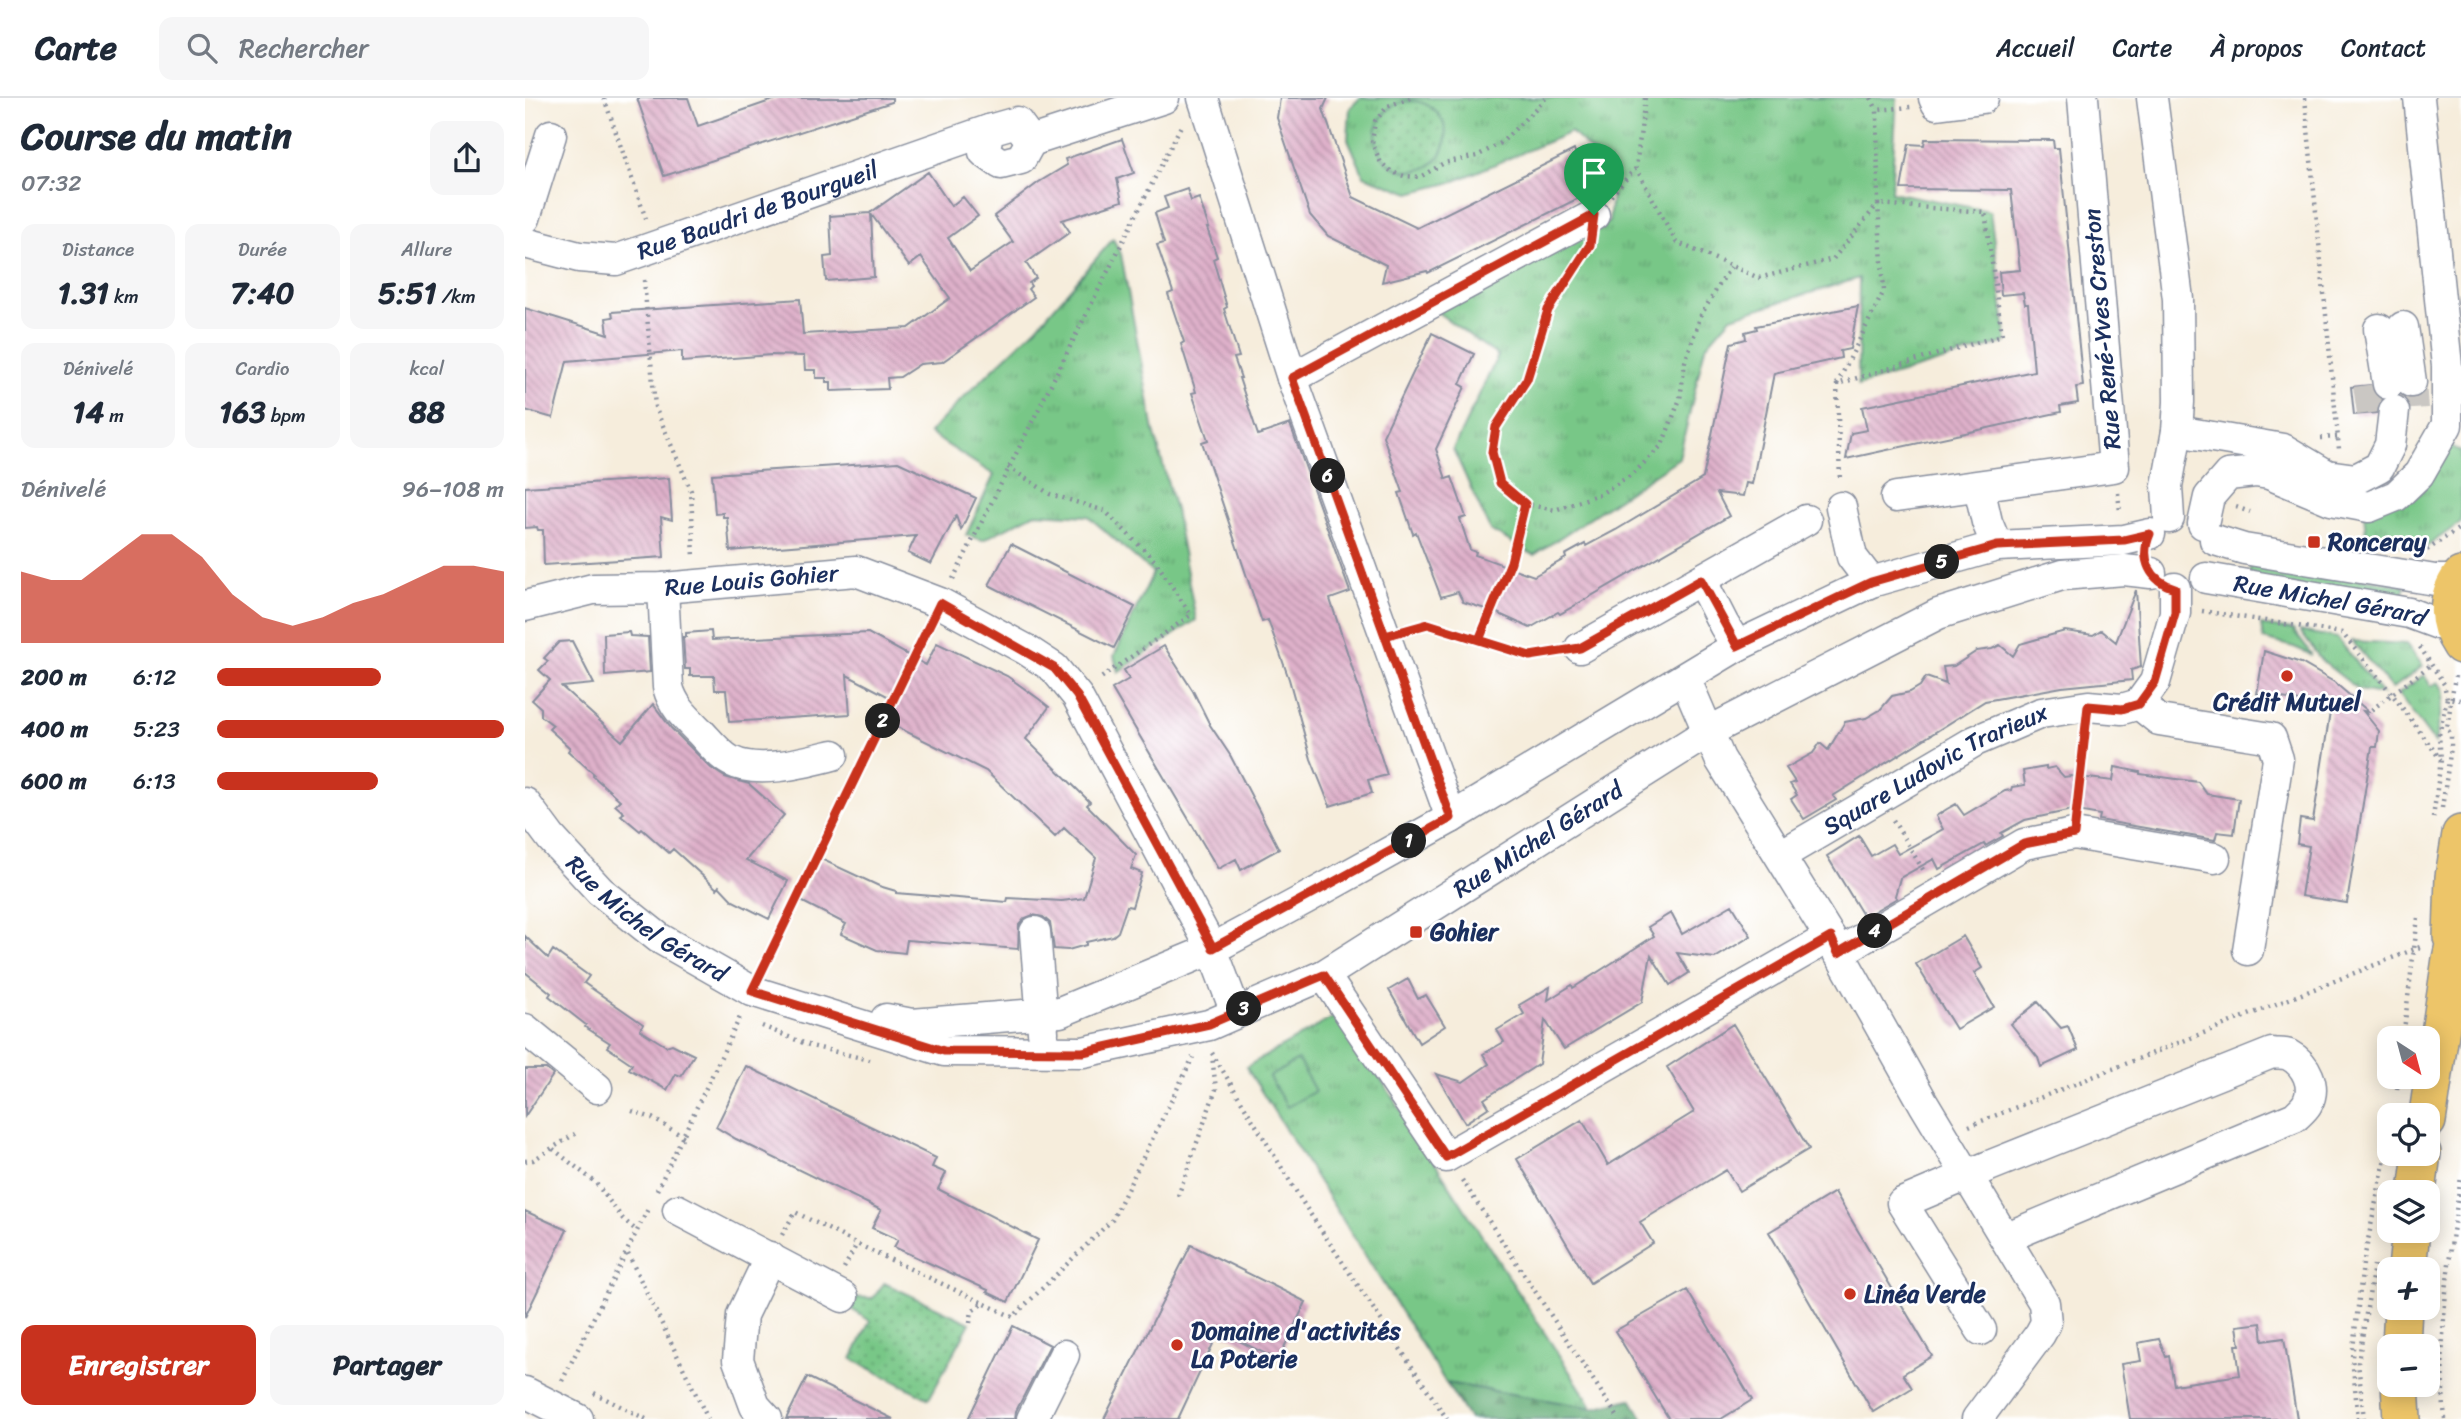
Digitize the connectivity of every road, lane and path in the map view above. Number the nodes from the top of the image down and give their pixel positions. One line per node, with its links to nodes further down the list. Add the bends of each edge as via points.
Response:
1 (604, 98): 22 (path)
2 (1164, 98): 22 (street, Rue Baudri de Bourgueil, via 1031,141 1017,122 989,130)
3 (1203, 98): 25 (street)
4 (1410, 98): 5 (path, via 1388,106 1374,121 1372,143 1391,172 1420,177 1444,163 1477,156 1501,143)
5 (1546, 98)
6 (1645, 98): 17 (path)
7 (1871, 98): 14 (path)
8 (1983, 98): 13 (street)
9 (2083, 98): 31 (street, Rue René-Yves Creston)
10 (2153, 98): 27 (street, via 2178,299)
11 (2305, 98): 28 (path)
12 (2419, 98): 39 (street, via 2447,366 2447,425 2419,474 2396,496 2369,507 2331,500 2269,474 2228,475 2209,497)
13 (1935, 101): 14 (path)
14 (1877, 110): 18 (path)
15 (1182, 122): 30 (path)
16 (551, 135): 20 (street)
17 (1636, 168): 19 (path); 23 (path, via 1676,242)
18 (1878, 204): 23 (path, via 1833,259 1759,278); 26 (path, via 1884,291); 26 (path, via 1985,212 2002,335)
19 (1594, 215): 25 (street); 35 (path, via 1590,245 1548,310 1527,379 1496,427 1492,452 1500,483)
20 (525, 218)
21 (525, 243): 22 (street, Rue Baudri de Bourgueil, via 579,257 616,260)
22 (649, 249): 45 (path, via 655,407 691,491)
23 (1731, 266): 35 (path, via 1701,315 1685,362 1680,399 1661,445 1633,474 1600,494 1555,510)
24 (2380, 329): 32 (street, via 2391,397 2390,445 2379,467 2356,479)
25 (1292, 378): 51 (street)
26 (1837, 384): 36 (path)
27 (2177, 431): 32 (street, via 2283,449 2327,475); 38 (street, via 2167,486)
28 (2338, 437): 29 (path); 32 (path)
29 (2315, 439)
30 (1008, 467): 48 (path); 58 (path, via 1050,494 1105,510 1156,562 1191,615)
31 (2114, 467): 33 (street, Rue René-Yves Creston); 38 (path)
32 (2341, 477)
33 (1979, 487): 34 (street, Rue René-Yves Creston); 40 (street)
34 (1896, 497)
35 (1525, 504): 52 (path, via 1511,562)
36 (1841, 507): 44 (street, via 1852,556)
37 (1806, 520): 43 (street)
38 (2148, 531): 39 (street, Rue Michel Gérard, via 2181,516 2193,518); 40 (street, Rue Michel Gérard); 47 (street, via 2145,554)
39 (2209, 532): 41 (street, Rue Michel Gérard, via 2216,560); 42 (street, Rue Michel Gérard, via 2244,549 2435,580)
40 (1997, 546): 44 (street, Rue Michel Gérard)
41 (2206, 578): 47 (street, Rue Michel Gérard); 50 (street, Rue Michel Gérard)
42 (2459, 578): 54 (main road, via 2449,604)
43 (1701, 580): 53 (street); 55 (street)
44 (1871, 582): 53 (street, Rue Michel Gérard)
45 (695, 585): 46 (street, Rue Louis Gohier); 48 (street, Rue Louis Gohier, via 856,570)
46 (663, 588): 49 (street, Rue Louis Gohier, via 593,589); 64 (street, via 671,700 722,754 748,766 782,766)
47 (2167, 591): 57 (path, via 2202,611 2342,633); 60 (street, via 2155,682); 63 (street, Rue Michel Gérard, via 2124,570 2061,575 1938,614)
48 (940, 603): 58 (street, Rue Louis Gohier, via 1054,668); 81 (path)
49 (525, 606)
50 (2409, 613): 54 (street, Rue Michel Gérard); 54 (path, via 2404,638)
51 (1385, 636): 52 (path, via 1428,624); 68 (street)
52 (1479, 640): 55 (path, via 1530,656)
53 (1737, 646): 56 (street, Rue Michel Gérard)
54 (2448, 646): 57 (path); 59 (path, via 2447,698)
55 (1580, 648)
56 (1685, 678): 63 (street); 68 (street, Rue Michel Gérard)
57 (2392, 694): 62 (path); 65 (path)
58 (1077, 696): 77 (street, Rue Louis Gohier)
59 (2461, 700)
60 (2139, 704): 61 (street, Square Ludovic Trarieux, via 2122,709); 78 (street, via 2159,720 2271,738 2278,759)
61 (2088, 706): 66 (street, Square Ludovic Trarieux, via 2041,713 1975,741); 69 (path)
62 (2366, 714)
63 (1709, 732): 71 (street, via 1720,759); 80 (street, Rue Michel Gérard)
64 (833, 755)
65 (2441, 760)
66 (1878, 797): 71 (street, Square Ludovic Trarieux); 73 (path)
67 (525, 803): 81 (street, Rue Michel Gérard, via 600,891 659,938)
68 (1451, 818): 77 (street, Rue Michel Gérard)
69 (2074, 834): 72 (street); 73 (street, via 2024,844)
70 (2461, 834): 79 (main road)
71 (1780, 855): 76 (street)
72 (2215, 858)
73 (1938, 894): 76 (street)
74 (2461, 913): 79 (main road)
75 (1035, 932): 83 (street)
76 (1834, 945): 92 (street); 95 (street)
77 (1213, 948): 82 (street, Rue Louis Gohier); 83 (street, Rue Michel Gérard, via 1060,1012)
78 (2248, 950)
79 (2436, 953): 89 (main road); 92 (path)
80 (1324, 975): 82 (street, Rue Michel Gérard); 95 (street)
81 (752, 991): 83 (street, Rue Michel Gérard, via 912,1024); 86 (street, Rue Michel Gérard, via 944,1051); 93 (path)
82 (1236, 1013): 84 (street, Rue Michel Gérard); 87 (path)
83 (1041, 1014): 86 (street)
84 (1209, 1024): 86 (street, Rue Michel Gérard, via 1083,1052); 87 (path); 108 (path, via 1112,1220 1013,1317)
85 (525, 1029): 88 (street)
86 (1044, 1052)
87 (1212, 1054): 101 (path, via 1216,1089); 122 (path, via 1305,1206)
88 (597, 1088)
89 (2428, 1103)
90 (632, 1111): 93 (path)
91 (575, 1134): 94 (path)
92 (1944, 1136): 98 (street)
93 (684, 1137): 103 (path)
94 (553, 1149): 96 (path); 103 (path, via 596,1182 623,1219)
95 (1446, 1157): 123 (path)
96 (525, 1161)
97 (2383, 1166): 125 (path, via 2363,1264 2353,1344)
98 (1968, 1175): 104 (street); 104 (street, via 2272,1054 2287,1054 2309,1076 2307,1105 2295,1117); 111 (street, via 1902,1203)
99 (2461, 1178): 100 (path)
100 (2460, 1185): 128 (path, via 2445,1301)
101 (1178, 1196)
102 (678, 1210): 106 (street)
103 (638, 1231): 105 (path)
104 (2005, 1238): 124 (street, via 2044,1303 2046,1323)
105 (628, 1253): 115 (path); 119 (path)
106 (770, 1257): 107 (street); 108 (path, via 795,1212); 120 (street, via 742,1315 739,1360 755,1406)
107 (843, 1297)
108 (982, 1304): 110 (path, via 972,1311)
109 (2377, 1306): 126 (path, via 2358,1363)
110 (970, 1323)
111 (1981, 1330)
112 (1064, 1355): 121 (street)
113 (575, 1384): 115 (path)
114 (587, 1390): 118 (path)
115 (546, 1392): 117 (street)
116 (2401, 1397): 127 (main road)
117 (578, 1419)
118 (646, 1419)
119 (708, 1419)
120 (767, 1419)
121 (1032, 1419)
122 (1447, 1419)
123 (1619, 1419)
124 (1977, 1419)
125 (2358, 1419)
126 (2364, 1419)
127 (2402, 1419)
128 (2445, 1419)

